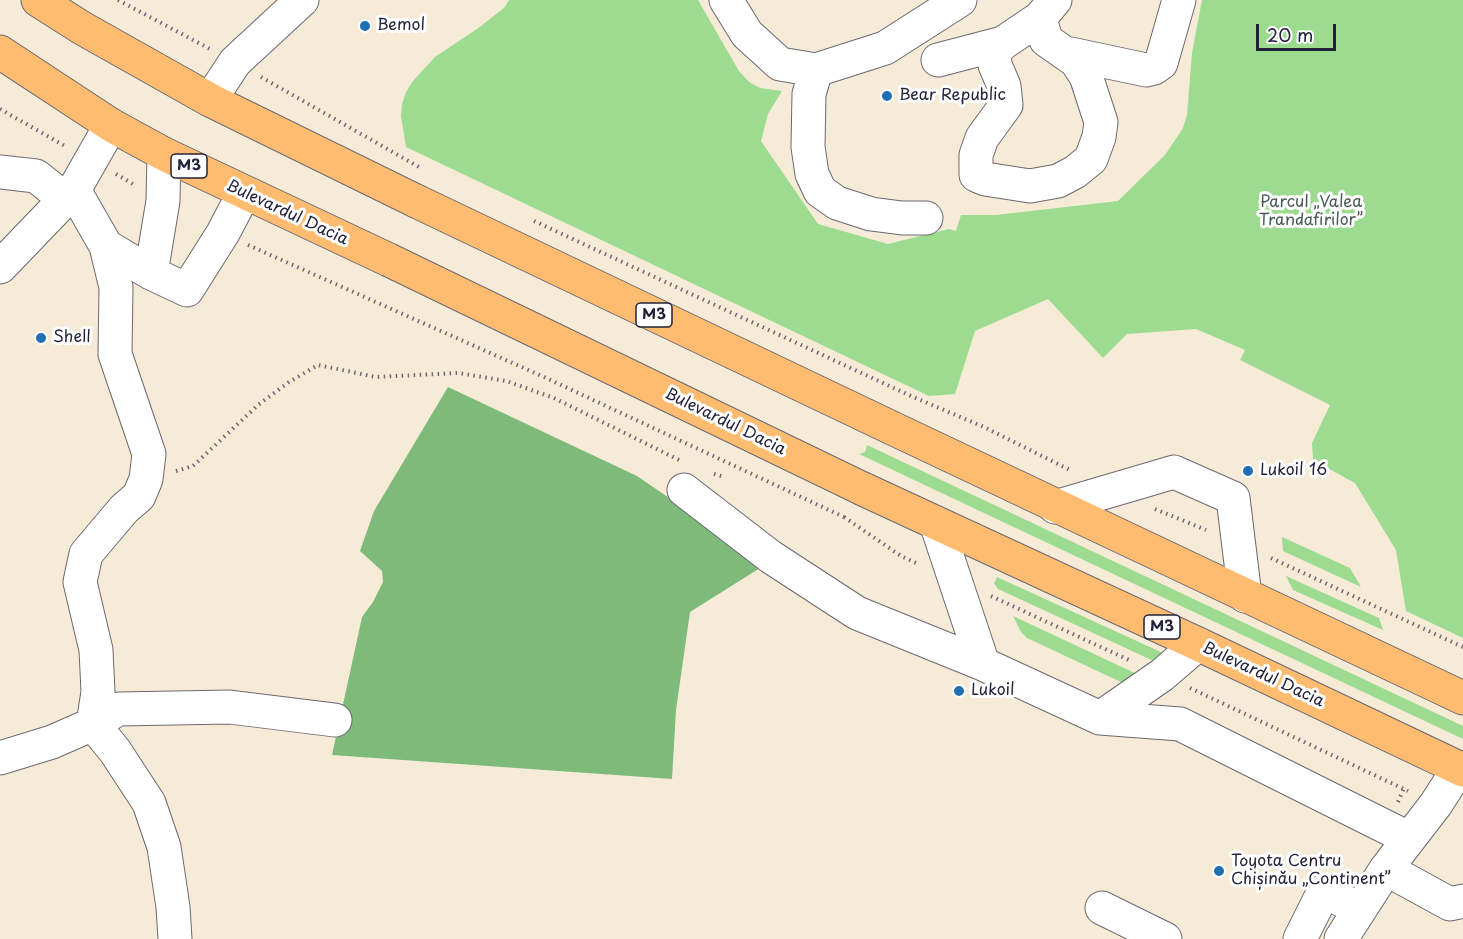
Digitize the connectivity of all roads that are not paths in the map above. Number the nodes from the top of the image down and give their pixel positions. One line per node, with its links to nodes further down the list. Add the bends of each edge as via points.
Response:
1 (38, 0): 12 (highway, M3)
2 (302, 0): 12 (street, via 235,62)
3 (726, 0): 11 (street, via 747,34 780,64)
4 (960, 0): 11 (street, via 885,48)
5 (1179, 0): 9 (street, via 1161,63 1154,68 1146,70)
6 (1047, 9): 7 (street); 9 (street, via 1046,40)
7 (1003, 43): 9 (street, via 994,52 1006,105 982,138 975,167 976,175 1016,185 1058,180 1091,159 1101,123 1086,76); 10 (street)
8 (0, 52): 13 (highway, Bulevardul Dacia / M3)
9 (1066, 53)
10 (938, 60)
11 (816, 70): 18 (street, via 809,94 808,147 812,174 820,191 837,203 871,214)
12 (210, 100): 23 (highway, M3, bridge)
13 (111, 125): 14 (highway, Bulevardul Dacia / M3); 17 (street)
14 (164, 154): 16 (highway, Bulevardul Dacia / M3); 21 (street, via 163,201)
15 (0, 172): 17 (street, via 36,176)
16 (244, 193): 21 (street, via 187,290); 24 (highway, Bulevardul Dacia / M3, bridge)
17 (70, 195): 19 (street); 20 (street)
18 (926, 218)
19 (106, 246): 21 (street); 31 (street, via 116,287 115,354 148,454 146,479 139,496 86,554 80,582 96,650 98,692)
20 (0, 267)
21 (151, 273)
22 (694, 475): 27 (street, via 771,557 857,613)
23 (1055, 507): 25 (highway, M3); 25 (street, via 1174,472 1233,498)
24 (936, 523): 26 (highway, Bulevardul Dacia / M3); 27 (street)
25 (1245, 596): 28 (highway, M3)
26 (1198, 644): 29 (street, via 1162,675); 33 (highway, Bulevardul Dacia / M3)
27 (983, 664): 29 (street)
28 (1463, 698)
29 (1094, 716): 34 (street, via 1180,724)
30 (335, 720): 31 (street, via 230,707 118,709)
31 (93, 724): 32 (street); 39 (street, via 149,803 164,847)
32 (0, 758)
33 (1461, 769): 34 (street)
34 (1408, 838): 35 (street)
35 (1386, 869): 36 (street, via 1450,904); 38 (street)
36 (1463, 902)
37 (1102, 908): 40 (street)
38 (1359, 909): 41 (street, via 1324,891); 42 (street)
39 (175, 939)
40 (1165, 939)
41 (1300, 939)
42 (1341, 939)

